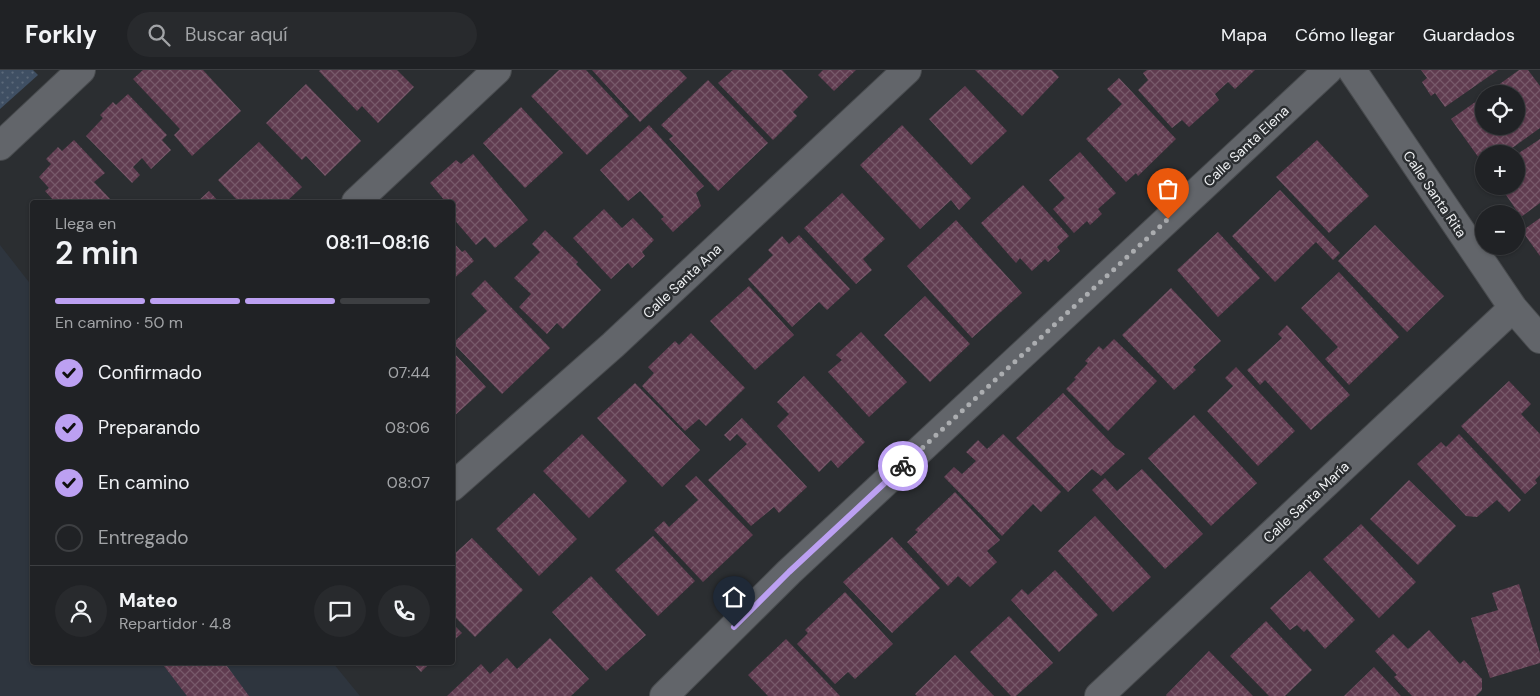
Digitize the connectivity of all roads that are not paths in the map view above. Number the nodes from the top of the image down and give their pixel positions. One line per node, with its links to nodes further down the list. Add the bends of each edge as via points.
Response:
1 (81, 70): 6 (street)
2 (497, 70): 7 (street)
3 (906, 70): 10 (street, Calle Santa Ana, via 613,345)
4 (1328, 70): 11 (street, Calle Santa Elena, via 796,565)
5 (1352, 70): 8 (street, Calle Santa Rita)
6 (0, 146)
7 (358, 200)
8 (1513, 308): 9 (street, Calle Santa Rita); 12 (street, Calle Santa María)
9 (1540, 339)
10 (455, 484)
11 (664, 696)
12 (1098, 696)

